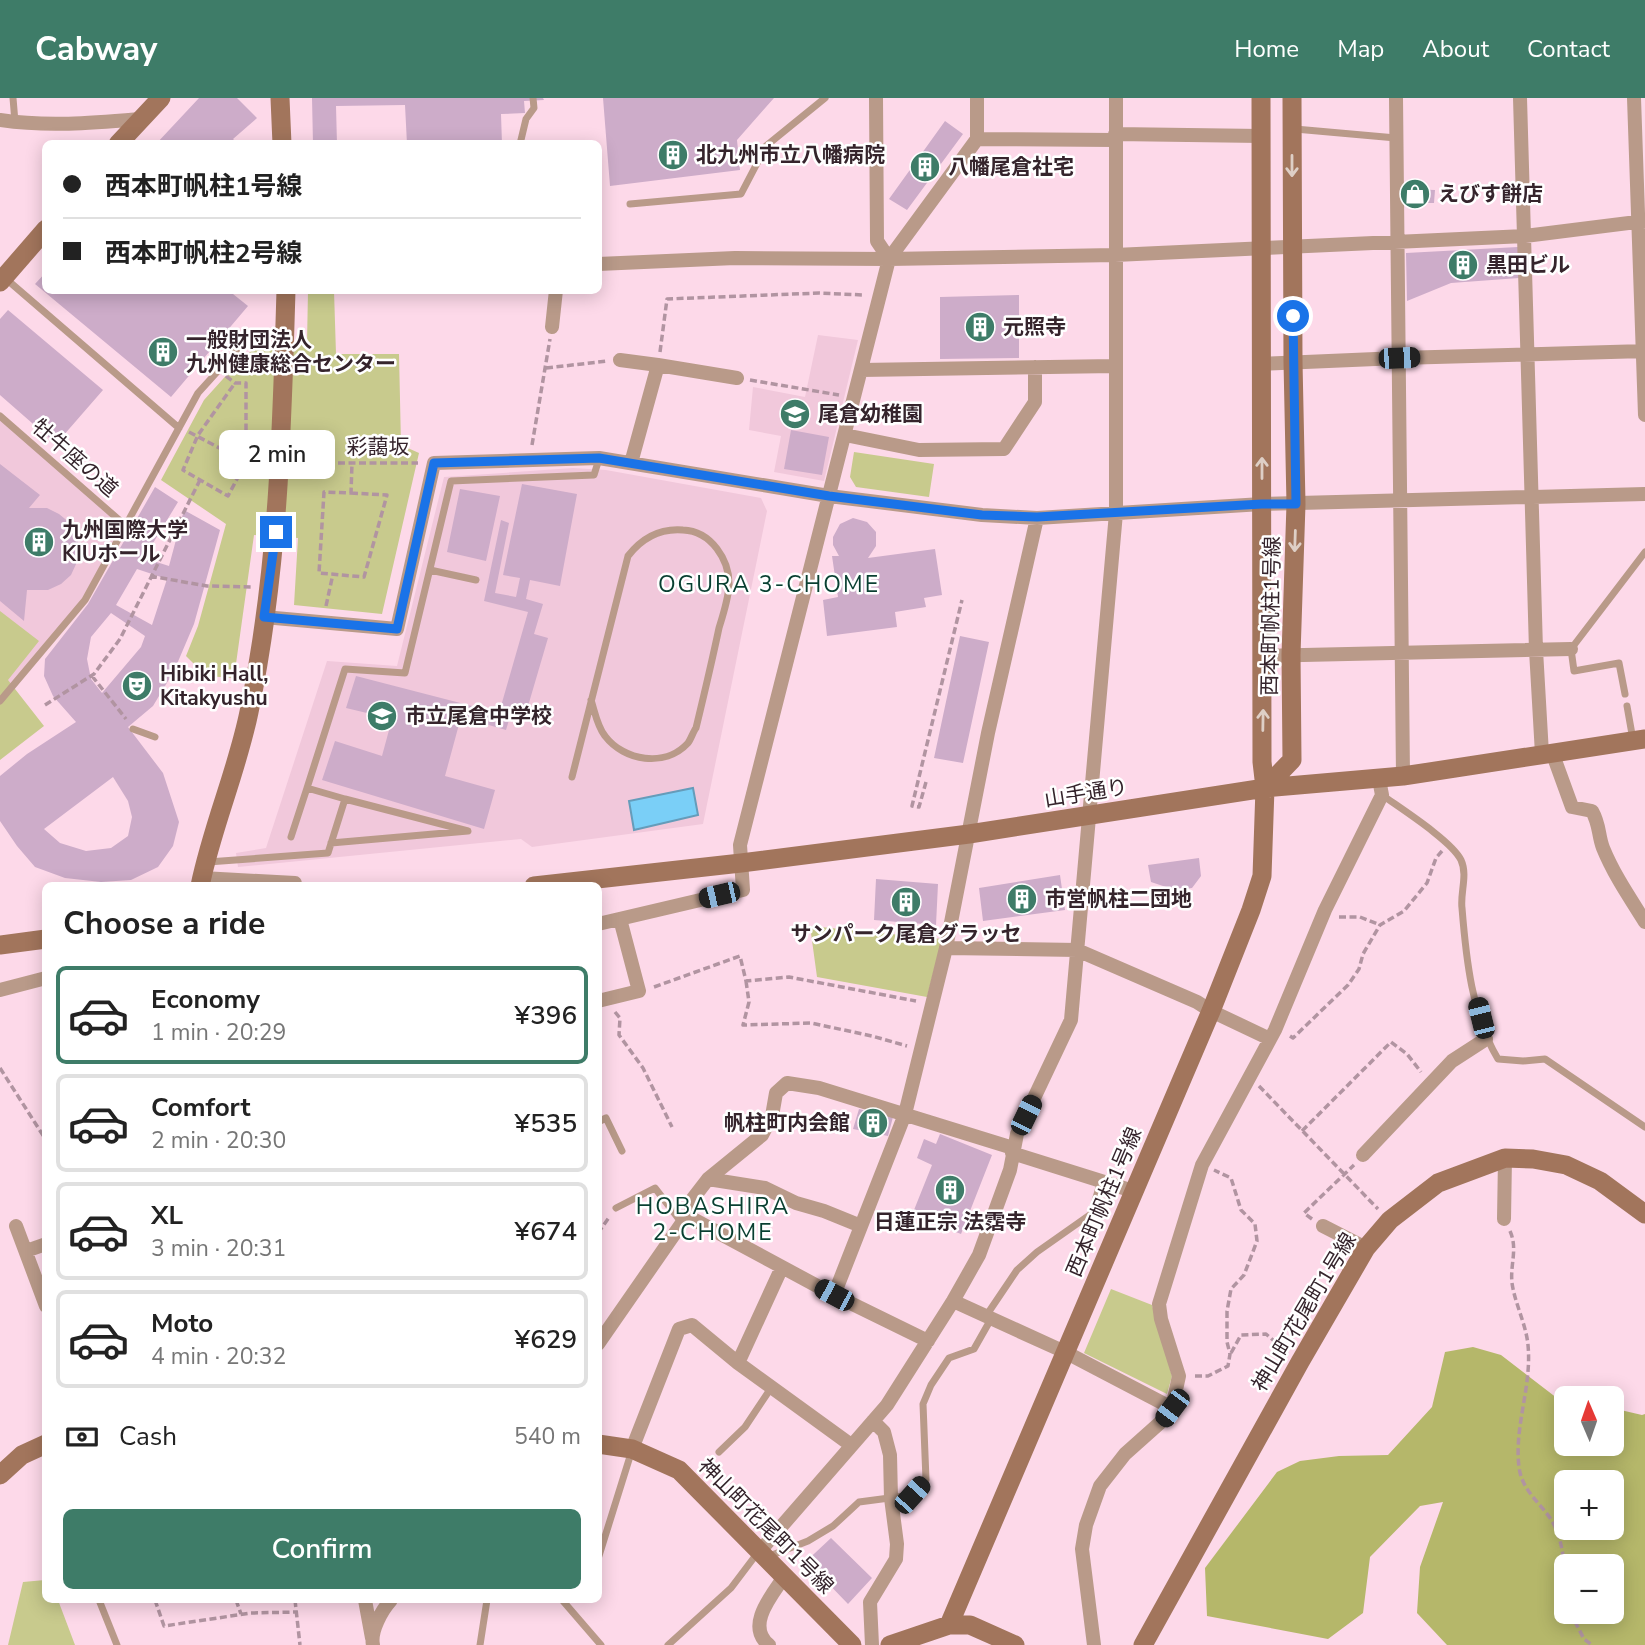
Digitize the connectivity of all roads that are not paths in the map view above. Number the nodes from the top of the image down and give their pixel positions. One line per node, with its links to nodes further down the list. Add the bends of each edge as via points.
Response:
1 (13, 98): 15 (lane)
2 (161, 98): 14 (street)
3 (280, 98): 22 (street)
4 (533, 98): 23 (lane, via 534,108)
5 (825, 98): 25 (lane, via 766,146 741,194)
6 (876, 98): 33 (street, via 877,241)
7 (977, 98): 20 (street)
8 (1116, 98): 18 (street)
9 (1396, 98): 19 (street)
10 (1520, 98): 28 (street)
11 (1634, 98): 24 (street)
12 (1261, 100): 13 (street); 17 (street, 西本町帆柱1号線)
13 (1292, 100): 16 (street, 西本町帆柱1号線)
14 (139, 119): 15 (street, via 32,125); 21 (street)
15 (7, 121)
16 (1292, 128): 19 (lane); 30 (street, 西本町帆柱1号線, one-way to 30)
17 (1261, 135): 18 (street); 31 (street, 西本町帆柱1号線)
18 (1115, 137): 20 (street); 32 (street)
19 (1396, 138): 29 (street)
20 (977, 139): 33 (street)
21 (121, 140)
22 (282, 140)
23 (521, 140)
24 (1641, 186): 26 (street)
25 (630, 204)
26 (1641, 222): 28 (street); 40 (street)
27 (42, 234): 35 (street)
28 (1525, 236): 29 (street); 41 (street)
29 (1396, 243): 30 (street); 42 (street)
30 (1293, 247): 31 (street); 44 (street, 西本町帆柱1号線)
31 (1263, 249): 32 (street); 45 (street, 西本町帆柱1号線)
32 (1115, 256): 33 (street); 47 (street)
33 (889, 259): 34 (street, via 735,258); 49 (street)
34 (602, 264)
35 (2, 280): 53 (lane)
36 (286, 294): 39 (street)
37 (556, 294): 38 (street)
38 (552, 327)
39 (285, 334): 53 (lane, via 246,340 198,393); 69 (street, via 276,532)
40 (1644, 352): 41 (street); 51 (street)
41 (1528, 354): 42 (street); 59 (street)
42 (1399, 358): 44 (street); 60 (street)
43 (620, 360): 46 (street)
44 (1293, 362): 45 (street); 62 (street, 西本町帆柱1号線)
45 (1261, 364): 61 (street, 西本町帆柱1号線, one-way to 45)
46 (657, 365): 50 (street); 56 (street)
47 (1115, 366): 48 (street); 63 (street)
48 (1035, 367): 49 (street); 54 (street, via 1035,402 1004,449 919,450)
49 (861, 370): 54 (street)
50 (737, 378)
51 (1645, 415)
52 (0, 416): 65 (lane, 牡牛座の道)
53 (179, 428): 65 (lane)
54 (845, 435): 58 (street)
55 (599, 458): 56 (street); 67 (lane, via 594,475 451,481); 69 (street, via 434,463 397,629)
56 (631, 464): 58 (street)
57 (1645, 494): 59 (street)
58 (829, 496): 64 (street, via 982,515); 93 (street, via 740,845)
59 (1532, 499): 60 (street); 71 (street)
60 (1400, 502): 62 (street); 72 (street)
61 (1262, 504): 62 (street); 63 (street); 74 (street, 西本町帆柱1号線)
62 (1296, 504): 73 (street, 西本町帆柱1号線, one-way to 73)
63 (1116, 513): 64 (street); 89 (street)
64 (1037, 517): 90 (street)
65 (126, 526): 77 (lane, via 85,600)
66 (1645, 552): 70 (lane)
67 (430, 570): 68 (lane); 86 (lane, via 405,673 345,669)
68 (476, 580)
69 (264, 617): 94 (street, via 249,713)
70 (1571, 649): 71 (street); 75 (lane, via 1574,671 1619,663)
71 (1536, 650): 72 (street); 82 (street)
72 (1402, 654): 73 (street); 83 (street)
73 (1291, 655): 74 (street); 87 (street, 西本町帆柱1号線, via 1292,760)
74 (1264, 656): 87 (street, 西本町帆柱1号線, one-way to 74)
75 (1625, 694)
76 (591, 700): 76 (lane, via 628,556 638,543 668,530 686,529 704,536 725,560 729,588 696,728 688,743 661,757 629,755 604,735); 84 (lane)
77 (0, 701)
78 (1627, 706): 81 (lane)
79 (133, 729): 80 (lane)
80 (155, 737)
81 (1639, 740): 82 (street, 山手通り)
82 (1547, 753): 83 (street, 山手通り); 98 (street, via 1572,807 1592,811 1599,823 1601,844)
83 (1403, 776): 85 (street, 山手通り)
84 (572, 777)
85 (1380, 787): 87 (street, 山手通り); 108 (street); 109 (lane, via 1461,860 1469,963)
86 (307, 788): 88 (lane); 91 (lane)
87 (1265, 788): 89 (street, 山手通り); 107 (street, 西本町帆柱1号線, via 1262,876)
88 (345, 799): 92 (lane); 92 (lane, via 468,831)
89 (1090, 816): 90 (street, 山手通り); 103 (street)
90 (969, 834): 93 (street, 山手通り); 102 (street)
91 (291, 837)
92 (331, 844): 94 (lane, via 328,853)
93 (741, 863): 96 (street, 山手通り); 97 (street, via 743,890)
94 (203, 875): 95 (street)
95 (284, 882)
96 (570, 882)
97 (620, 919): 99 (street); 106 (street, via 639,991)
98 (1645, 922)
99 (602, 923)
100 (42, 940): 101 (street)
101 (0, 945)
102 (946, 948): 103 (street); 110 (street)
103 (1077, 950): 107 (street); 114 (street, via 1071,1020)
104 (42, 979): 105 (street)
105 (0, 990)
106 (602, 1000)
107 (1211, 1012): 108 (street); 119 (street, 西本町帆柱1号線)
108 (1273, 1034): 140 (street, via 1202,1165 1159,1304 1179,1376)
109 (1486, 1040): 112 (lane, via 1498,1059 1545,1059); 115 (street, via 1452,1061)
110 (905, 1114): 114 (street); 117 (street, via 787,1083 776,1093 762,1135); 125 (street)
111 (602, 1120): 113 (lane, via 606,1118)
112 (1645, 1127)
113 (622, 1151)
114 (1013, 1151): 118 (street); 133 (street, via 979,1255)
115 (1363, 1155)
116 (1506, 1158): 121 (street, 神山町花尾町1号線, via 1566,1165); 122 (street); 128 (street, 神山町花尾町1号線, via 1437,1183 1390,1220)
117 (708, 1179): 123 (street, via 691,1201); 125 (street, via 765,1188)
118 (1101, 1181): 119 (street); 134 (lane, via 1091,1214 1017,1270)
119 (1133, 1191): 137 (street, 西本町帆柱1号線)
120 (615, 1208): 123 (lane, via 655,1188)
121 (1643, 1208)
122 (1504, 1219)
123 (686, 1221): 130 (street); 135 (street)
124 (16, 1226): 129 (street)
125 (861, 1226): 132 (street)
126 (1323, 1226): 128 (street)
127 (42, 1245): 129 (street)
128 (1366, 1248): 169 (street, 神山町花尾町1号線)
129 (26, 1251): 131 (street)
130 (782, 1267): 132 (street); 138 (street)
131 (42, 1295)
132 (834, 1295): 136 (street)
133 (954, 1301): 134 (street); 136 (street)
134 (989, 1317): 137 (street); 148 (lane, via 974,1349 949,1358 923,1404 926,1480 912,1495)
135 (602, 1338)
136 (928, 1341): 141 (street)
137 (1065, 1352): 140 (street); 157 (street, 西本町帆柱1号線)
138 (738, 1363): 139 (street); 145 (street, via 692,1325 679,1329)
139 (771, 1387): 142 (street); 146 (lane, via 745,1427)
140 (1172, 1408): 168 (street, via 1100,1486 1086,1525 1082,1549)
141 (873, 1421): 142 (street); 148 (street, via 887,1443)
142 (851, 1444): 150 (street)
143 (602, 1445): 145 (street, 神山町花尾町1号線)
144 (42, 1449): 147 (street, via 22,1454)
145 (632, 1449): 149 (lane); 150 (street, 神山町花尾町1号線, via 679,1470)
146 (719, 1452)
147 (0, 1475)
148 (891, 1498): 150 (lane, via 859,1502 833,1526 807,1541); 165 (street, via 896,1559 870,1602)
149 (602, 1546)
150 (763, 1554): 151 (street, 神山町花尾町1号線); 162 (lane)
151 (784, 1577): 163 (street, via 764,1607 759,1624); 164 (street, 神山町花尾町1号線)
152 (100, 1603): 159 (lane)
153 (366, 1603): 158 (street)
154 (388, 1603): 158 (street)
155 (487, 1603): 160 (lane)
156 (565, 1603): 161 (lane)
157 (948, 1625): 166 (street); 167 (street, via 970,1625)
158 (372, 1642)
159 (117, 1645)
160 (480, 1645)
161 (601, 1645)
162 (668, 1645)
163 (769, 1645)
164 (852, 1645)
165 (872, 1645)
166 (890, 1645)
167 (1015, 1645)
168 (1094, 1645)
169 (1143, 1645)

